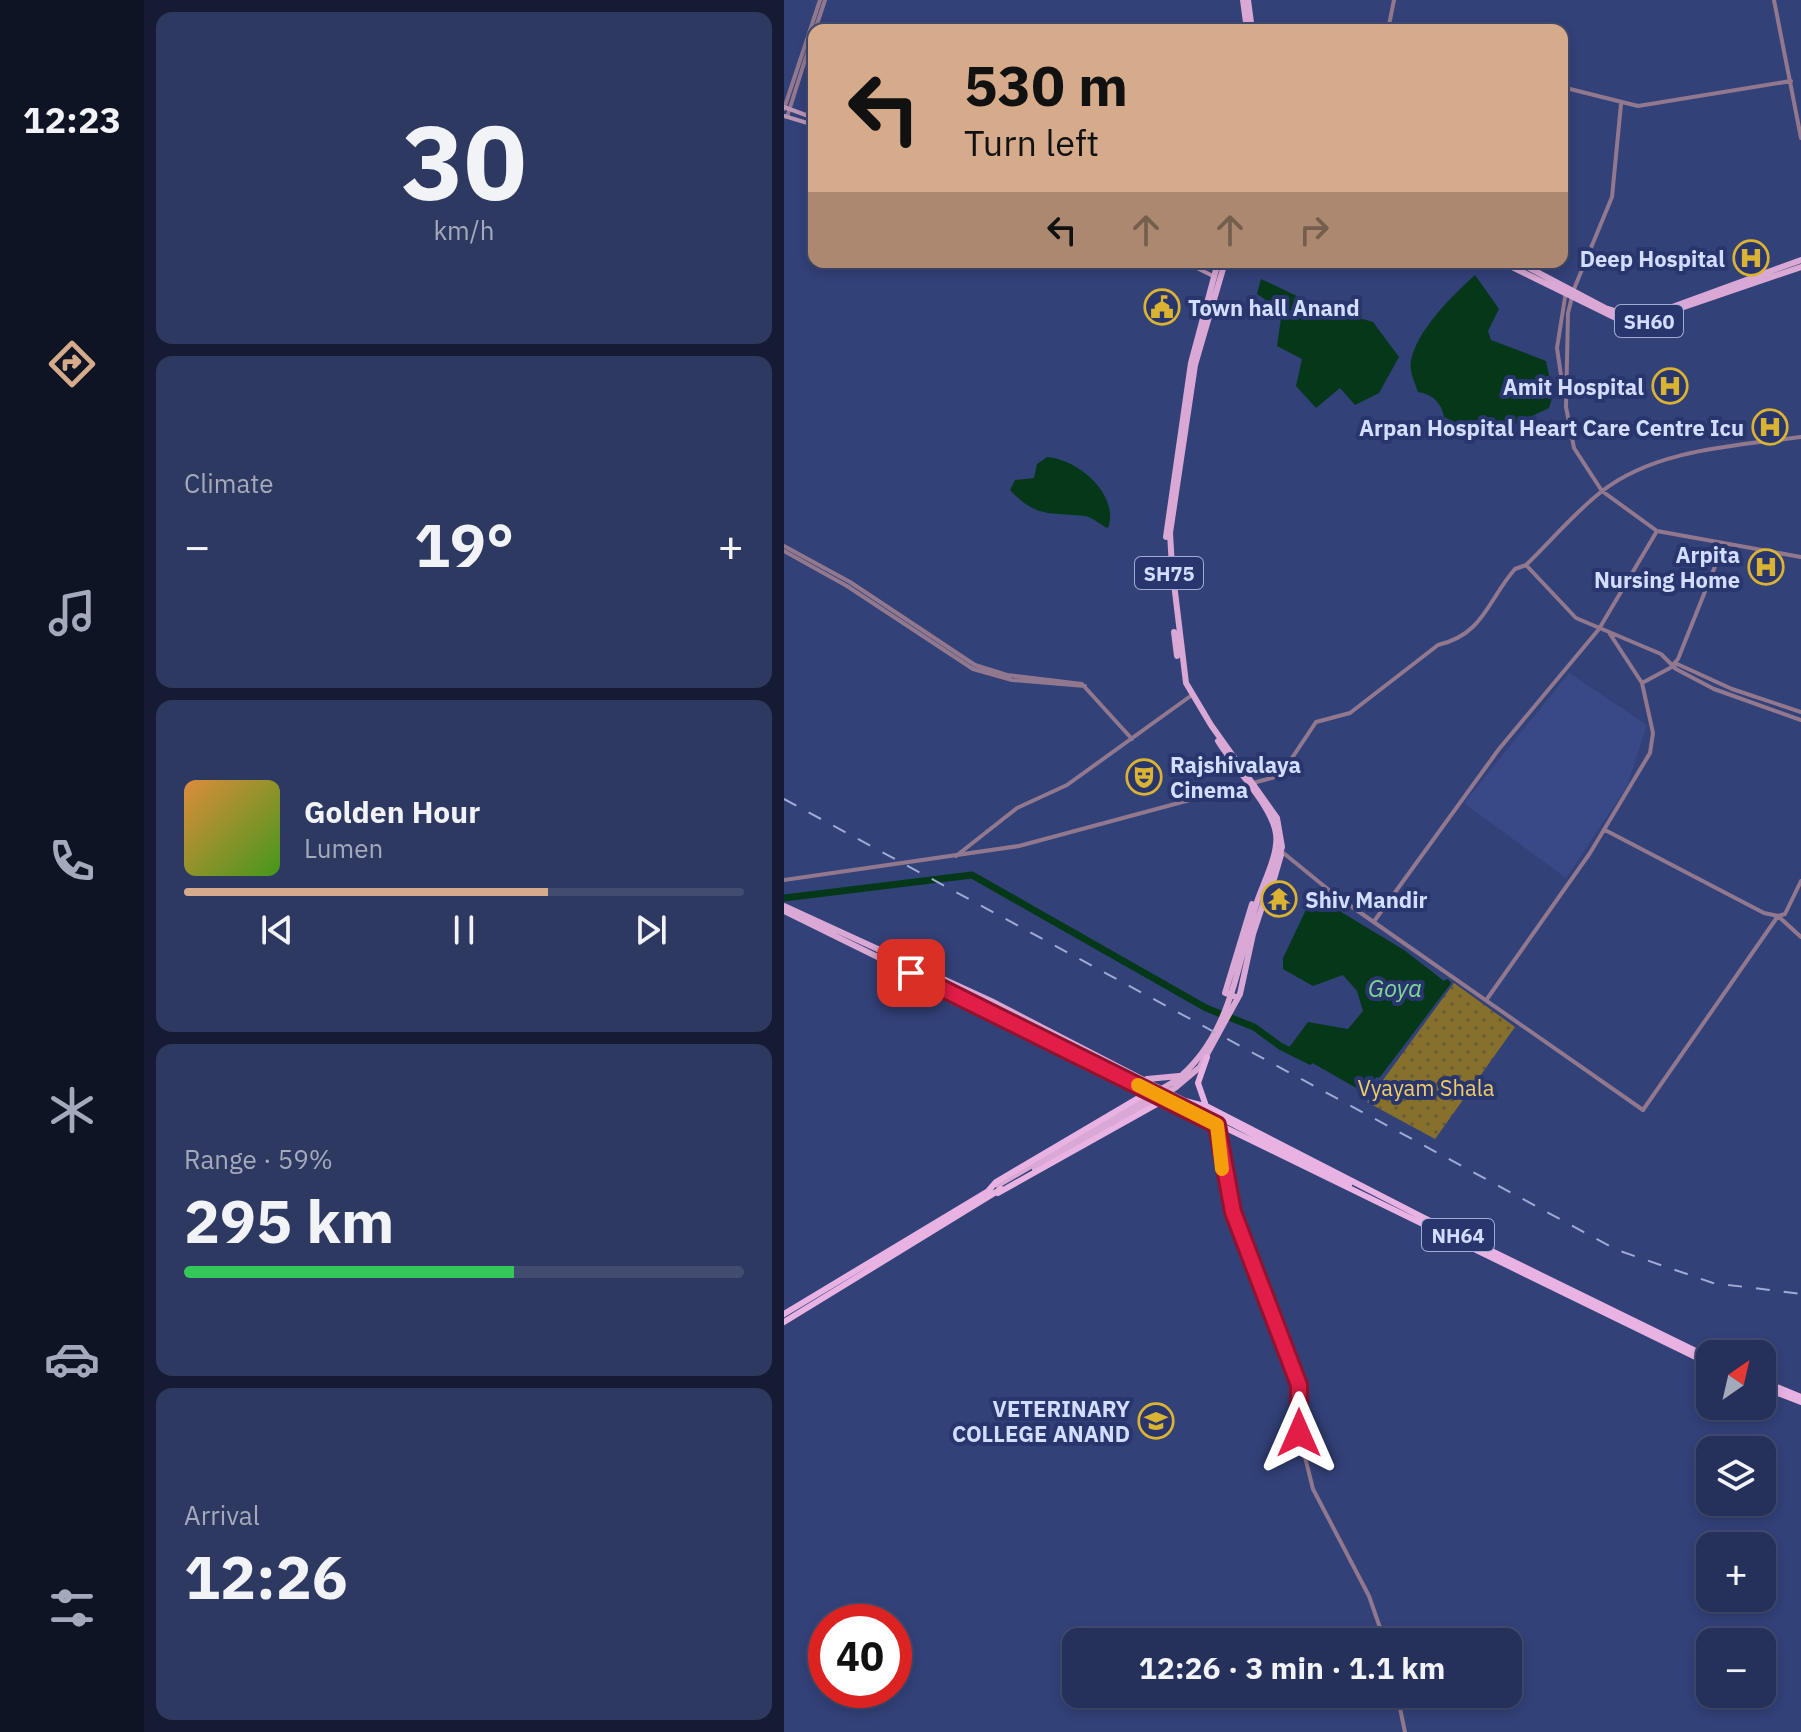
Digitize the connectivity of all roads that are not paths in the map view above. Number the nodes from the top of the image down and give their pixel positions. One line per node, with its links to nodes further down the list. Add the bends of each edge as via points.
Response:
1 (822, 0): 5 (street); 6 (street)
2 (1245, 0): 7 (main road)
3 (1394, 0): 8 (street)
4 (1774, 0): 11 (street)
5 (814, 24)
6 (816, 24)
7 (1249, 24)
8 (1389, 24)
9 (808, 41): 14 (street)
10 (808, 47): 14 (street)
11 (1791, 81): 13 (street, via 1638,106); 18 (street)
12 (1568, 89): 13 (street)
13 (1621, 104): 26 (street, via 1612,197)
14 (785, 108): 15 (street); 16 (main road)
15 (786, 116): 17 (main road)
16 (808, 116)
17 (808, 123)
18 (1801, 138)
19 (1801, 260): 26 (main road, SH60, via 1641,315 1621,315)
20 (1801, 267): 26 (main road, SH60, via 1644,322 1618,319)
21 (1197, 268): 25 (main road)
22 (1220, 268): 25 (main road, SH75)
23 (1517, 268): 26 (main road, SH60)
24 (1529, 268): 26 (main road, SH60)
25 (1217, 278): 39 (main road, SH75, via 1191,363 1166,533 1178,666)
26 (1570, 290): 27 (street); 27 (street, via 1557,348)
27 (1566, 407): 29 (street, via 1574,448)
28 (1801, 437): 29 (street, via 1667,459)
29 (1602, 491): 30 (street); 34 (street)
30 (1657, 531): 31 (street); 35 (street)
31 (1724, 544): 33 (street); 37 (street)
32 (784, 548): 42 (street, via 850,582 975,665 1085,686)
33 (1801, 557)
34 (1526, 565): 35 (street, via 1576,618); 43 (street, via 1505,581 1476,627 1452,643 1438,645 1350,713 1316,722 1284,770)
35 (1599, 629): 36 (street); 51 (street, via 1499,749)
36 (1610, 634): 37 (street); 38 (street)
37 (1674, 664): 38 (street); 40 (street); 41 (street, via 1720,691)
38 (1642, 683): 44 (street, via 1653,743)
39 (1191, 696): 42 (street); 43 (main road, SH75)
40 (1801, 712)
41 (1801, 720)
42 (1132, 739): 46 (street, via 1067,785 1017,808)
43 (1250, 784): 45 (main road, SH75, via 1270,815); 46 (street, via 1019,846)
44 (1605, 830): 50 (street); 55 (street)
45 (1276, 850): 45 (main road, via 1281,862 1255,934 1241,999 1225,993 1266,860); 51 (street); 53 (main road, via 1247,933)
46 (954, 857): 47 (street)
47 (784, 880)
48 (1801, 881): 50 (street, via 1785,914)
49 (784, 909): 54 (main road); 58 (main road)
50 (1778, 916): 52 (street); 55 (street, via 1643,1110)
51 (1375, 920): 55 (street)
52 (1801, 934)
53 (1242, 977): 56 (main road, via 1234,1009); 57 (main road, via 1208,1042)
54 (954, 987): 57 (main road, via 1137,1076 1148,1080); 58 (main road, via 991,1001)
55 (1487, 1000)
56 (1207, 1057): 61 (main road, via 1180,1085); 65 (highway, via 1198,1086 1208,1108 1364,1193)
57 (1182, 1075): 61 (main road)
58 (1154, 1089): 59 (highway, NH64); 60 (highway, NH64); 64 (highway, via 996,1182)
59 (1172, 1095): 60 (highway); 65 (highway, NH64, via 1208,1107)
60 (1164, 1100): 62 (highway, NH64); 64 (highway, via 1003,1192)
61 (1136, 1107): 63 (main road)
62 (1217, 1125): 69 (highway, NH64); 73 (street, via 1233,1212 1299,1385 1299,1433 1313,1489)
63 (999, 1187): 64 (highway)
64 (990, 1192): 66 (highway); 67 (highway)
65 (1387, 1199): 68 (highway, NH64)
66 (784, 1314)
67 (784, 1322)
68 (1696, 1351)
69 (1696, 1357)
70 (1776, 1388): 72 (highway)
71 (1776, 1392): 72 (highway)
72 (1801, 1400)
73 (1380, 1628)
74 (1400, 1708): 75 (street)
75 (1405, 1732)

